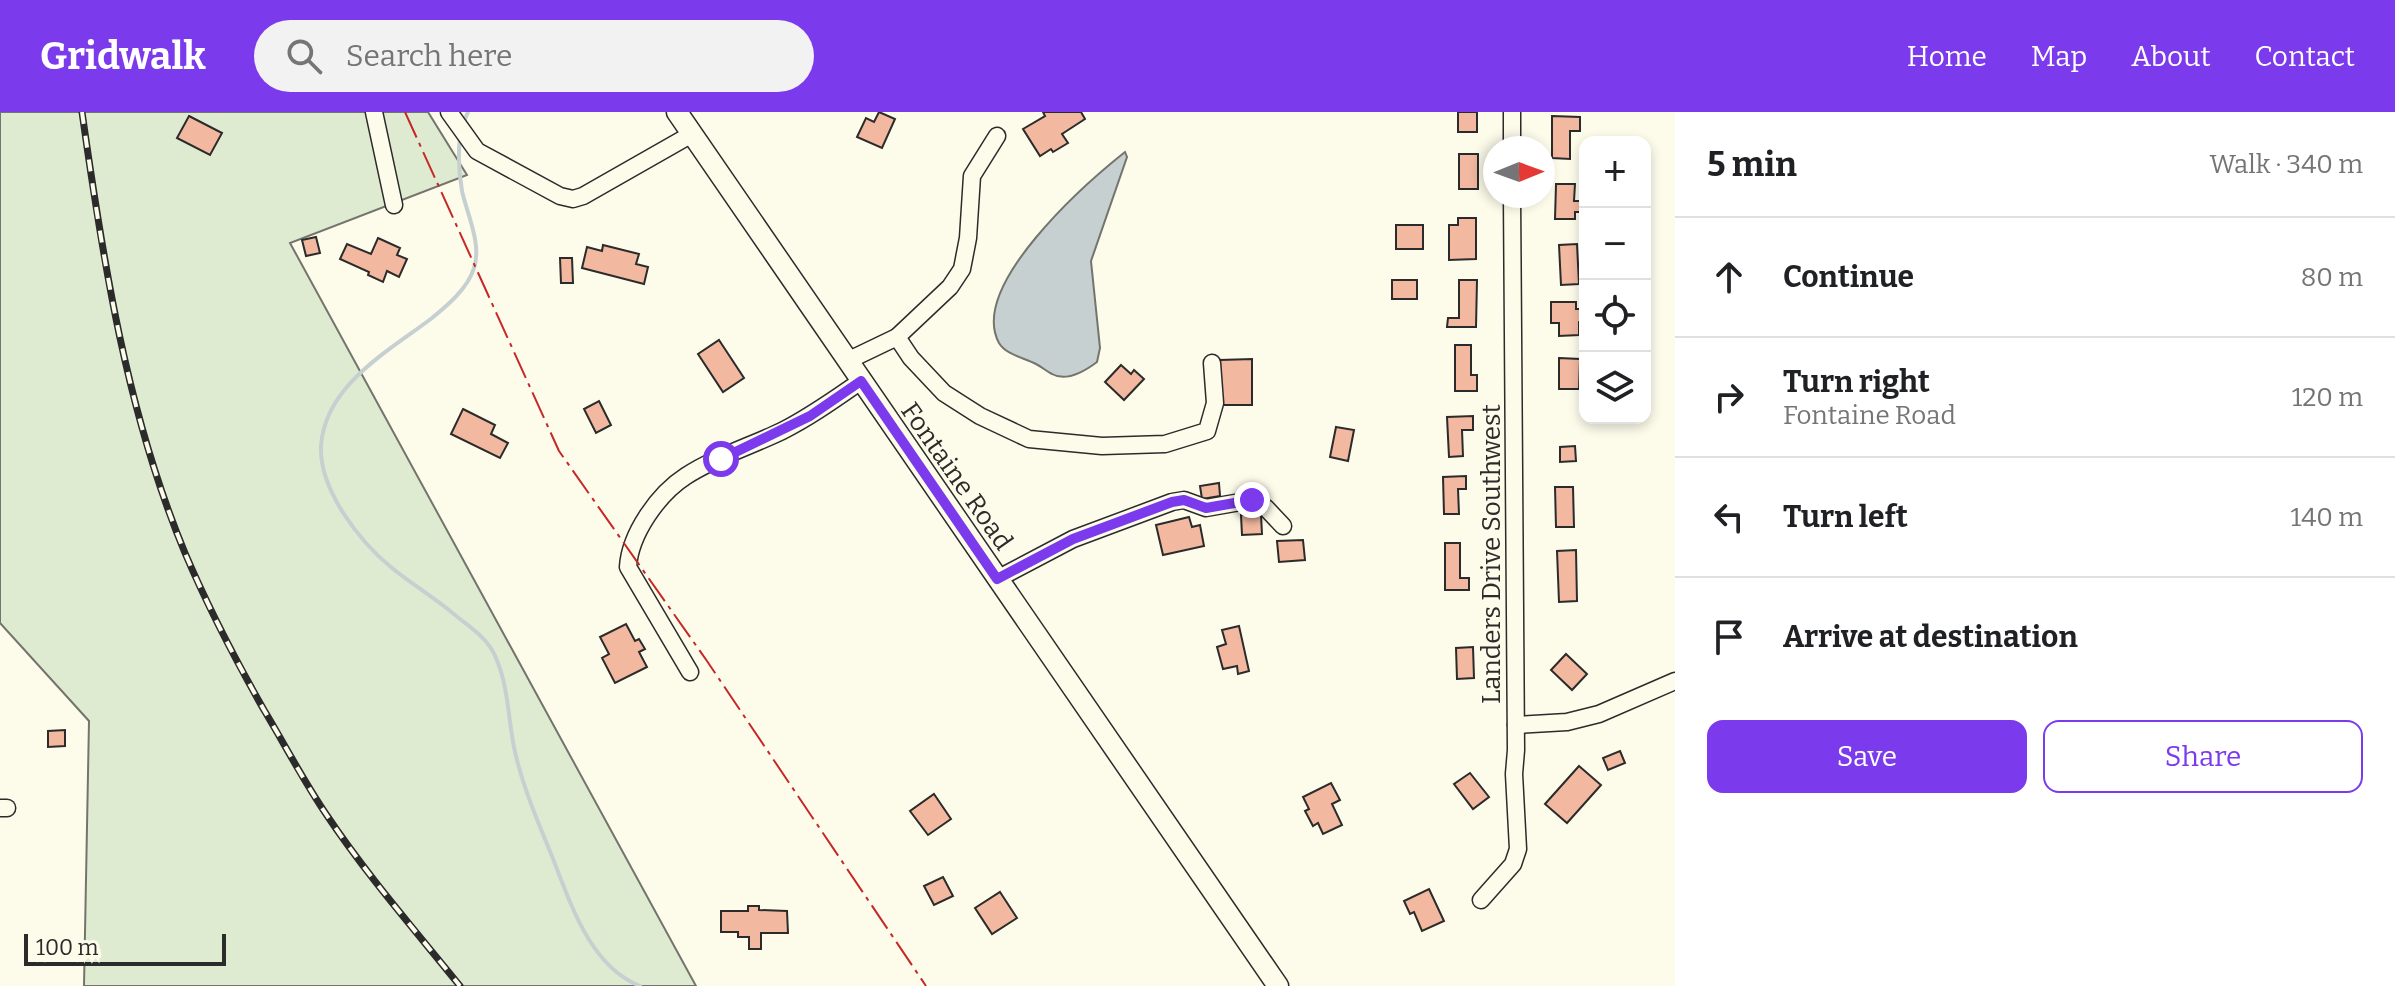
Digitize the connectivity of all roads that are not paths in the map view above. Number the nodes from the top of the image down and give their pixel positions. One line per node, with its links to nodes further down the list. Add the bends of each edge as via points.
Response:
1 (374, 112): 8 (street)
2 (449, 112): 5 (street, via 477,151 573,199)
3 (677, 112): 5 (main road, Fontaine Road)
4 (1512, 112): 7 (street)
5 (692, 134): 11 (main road, Fontaine Road)
6 (997, 136): 10 (street, via 972,176 962,269)
7 (1512, 136)
8 (394, 205)
9 (1512, 208): 18 (street, Landers Drive Southwest)
10 (897, 337): 11 (street); 12 (street, via 944,393 980,416 1029,439 1102,446 1165,444 1207,431 1215,403)
11 (847, 361): 13 (main road, Fontaine Road)
12 (1212, 363)
13 (861, 381): 15 (main road, Fontaine Road); 16 (street, via 810,416 686,476 642,524 628,567)
14 (1283, 526): 15 (street, via 1252,500 1206,508 1184,500 1172,502 1073,539)
15 (997, 579): 20 (main road, Fontaine Road)
16 (690, 672)
17 (1675, 681): 18 (street, via 1599,714)
18 (1516, 725): 19 (street, Landers Drive Southwest, via 1518,849 1513,864)
19 (1481, 900)
20 (1278, 986)

